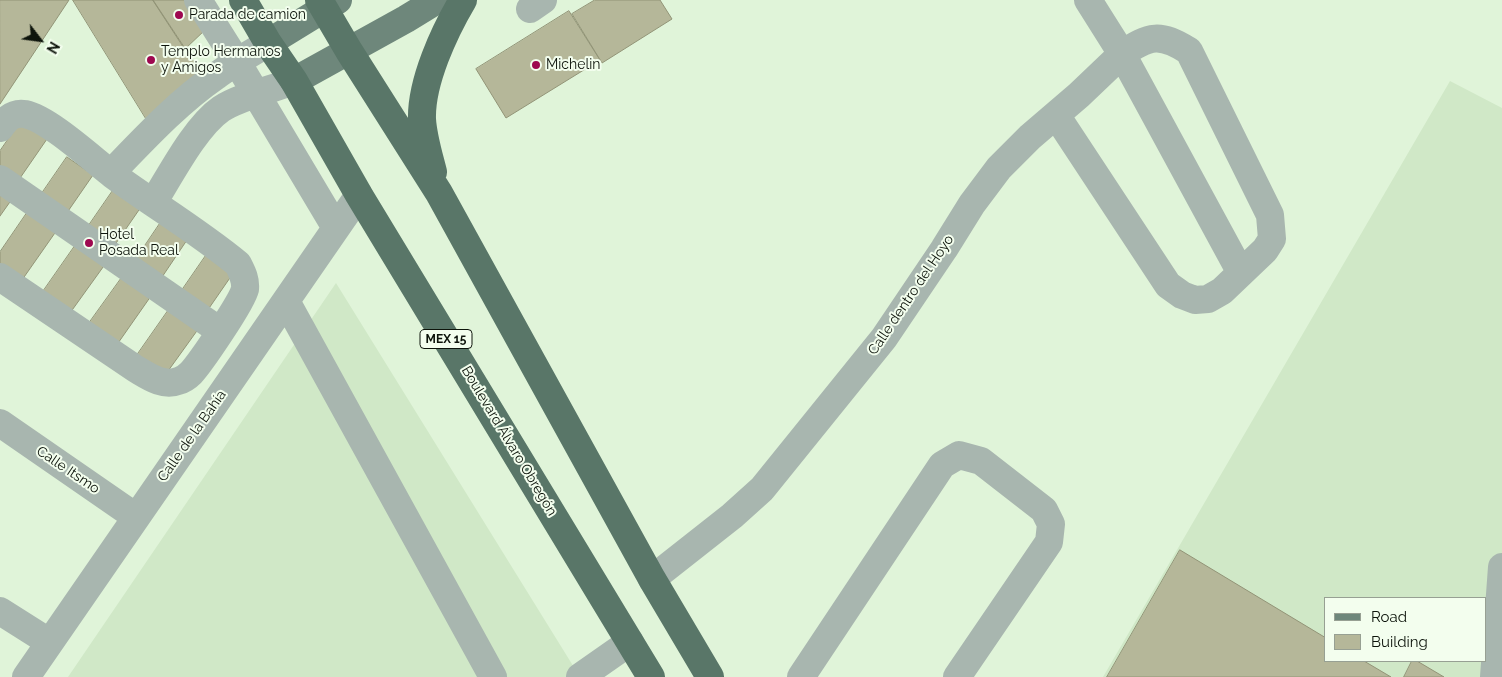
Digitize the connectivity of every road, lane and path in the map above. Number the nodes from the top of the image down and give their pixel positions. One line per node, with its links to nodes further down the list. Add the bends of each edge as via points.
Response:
1 (198, 0): 10 (lane)
2 (242, 0): 7 (highway, Boulevard Álvaro Obregón / MEX 15)
3 (437, 0): 8 (main road)
4 (463, 0): 17 (highway, via 441,43 427,82 422,120)
5 (1088, 0): 9 (lane)
6 (327, 3): 7 (main road); 8 (highway)
7 (268, 43): 10 (lane); 11 (highway, Boulevard Álvaro Obregón / MEX 15)
8 (349, 51): 11 (main road); 17 (highway)
9 (1122, 54): 13 (lane, Calle dentro del Hoyo); 21 (lane); 21 (lane, Calle dentro del Hoyo, via 1140,42 1158,38 1173,41 1189,51 1270,215 1272,239)
10 (237, 62): 12 (lane); 15 (lane, via 184,102)
11 (294, 81): 12 (lane); 18 (highway, Boulevard Álvaro Obregón / MEX 15)
12 (257, 94): 19 (lane, via 223,108 214,116); 20 (lane)
13 (1056, 115): 21 (lane, Calle dentro del Hoyo, via 1168,285 1182,296 1195,300 1208,298 1222,291); 28 (lane, Calle dentro del Hoyo, via 999,168 884,338 762,489)
14 (0, 128): 15 (lane, via 15,114 25,114 54,129)
15 (111, 173): 19 (lane)
16 (0, 179): 24 (lane)
17 (439, 193): 28 (highway)
18 (359, 194): 20 (lane, Calle de la Bahía); 31 (highway, Boulevard Álvaro Obregón / MEX 15)
19 (153, 203): 24 (lane, via 225,253 238,264 244,275 245,289 240,301)
20 (336, 228): 23 (lane, Calle de la Bahía)
21 (1241, 273)
22 (0, 277): 24 (lane, via 155,380 179,381 191,373)
23 (286, 301): 26 (lane, Calle de la Bahía); 33 (lane)
24 (220, 331)
25 (0, 423): 26 (lane, Calle Itsmo)
26 (136, 516): 30 (lane, Calle de la Bahía)
27 (1502, 567): 39 (lane)
28 (652, 579): 36 (highway)
29 (1, 612): 30 (lane)
30 (50, 642): 32 (lane, Calle de la Bahía)
31 (630, 642): 34 (lane); 35 (highway, Boulevard Álvaro Obregón / MEX 15)
32 (26, 677)
33 (494, 677)
34 (580, 677)
35 (651, 677)
36 (710, 677)
37 (801, 677): 38 (lane, via 942,465 959,455 981,461 1044,510 1051,524 1049,542)
38 (957, 677)
39 (1494, 677)

